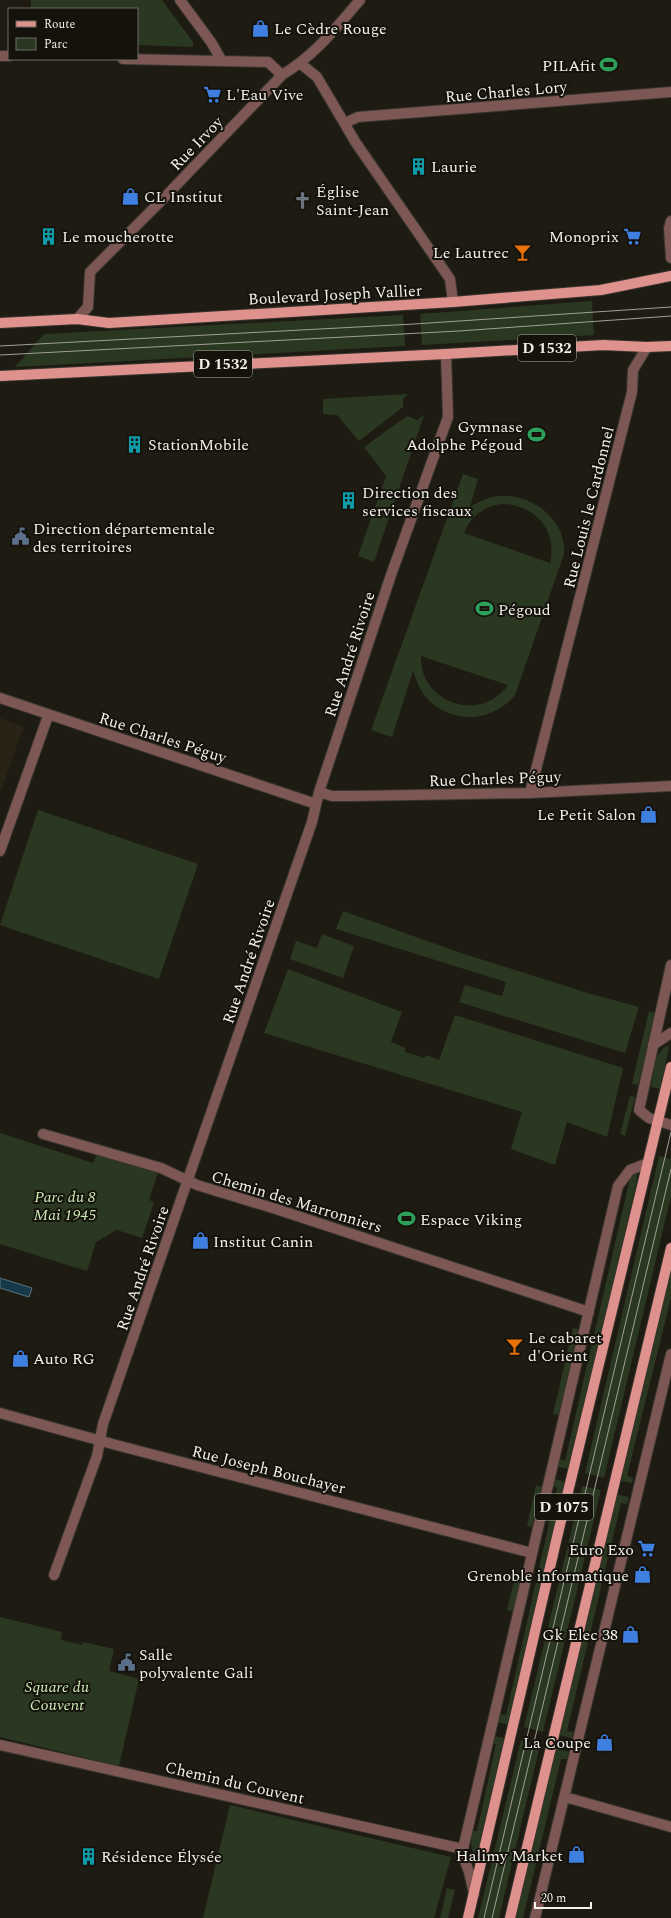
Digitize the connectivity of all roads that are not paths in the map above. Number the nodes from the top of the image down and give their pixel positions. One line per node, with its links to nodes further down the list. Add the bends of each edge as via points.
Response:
1 (180, 0): 4 (street)
2 (360, 0): 5 (street, Rue Irvoy)
3 (138, 59): 4 (street)
4 (222, 61): 6 (street, via 268,62)
5 (301, 64): 6 (street, Rue Irvoy); 8 (street, via 316,77)
6 (282, 75): 13 (street, Rue Irvoy, via 90,272 88,307)
7 (671, 92): 8 (street, Rue Charles Lory, via 365,117)
8 (345, 123): 12 (street, via 450,279)
9 (671, 221): 10 (street)
10 (671, 258)
11 (671, 276): 12 (main road, Boulevard Joseph Vallier, via 607,289)
12 (453, 302): 13 (main road, Boulevard Joseph Vallier, via 109,323)
13 (77, 320): 14 (main road, Boulevard Joseph Vallier)
14 (0, 323)
15 (671, 346): 16 (main road, D 1532)
16 (647, 347): 17 (main road, D 1532, via 603,344); 23 (street, Rue Louis le Cardonnel, via 633,370 632,392)
17 (446, 354): 18 (main road, D 1532); 22 (street, Rue André Rivoire, via 448,416 391,575)
18 (0, 376)
19 (0, 698): 20 (street, Rue Charles Péguy)
20 (48, 716): 24 (street, Rue Charles Péguy); 25 (street)
21 (671, 786): 23 (street, Rue Charles Péguy)
22 (319, 792): 23 (street, Rue Charles Péguy, via 332,796); 24 (street, Rue André Rivoire)
23 (530, 793)
24 (316, 804): 34 (street, Rue André Rivoire)
25 (0, 851)
26 (671, 965): 28 (street)
27 (671, 1033): 28 (street)
28 (653, 1045): 30 (street, via 639,1110 648,1118)
29 (671, 1067): 30 (main road, D 1075)
30 (659, 1122): 31 (street); 33 (main road, D 1075)
31 (671, 1125)
32 (43, 1134): 34 (street, Chemin des Marronniers, via 161,1168)
33 (648, 1163): 36 (street, via 630,1170 618,1186); 46 (main road, D 1075)
34 (188, 1182): 36 (street, Chemin des Marronniers); 39 (street, Rue André Rivoire)
35 (671, 1248): 48 (main road, D 1075)
36 (588, 1312): 40 (street)
37 (671, 1354): 43 (street)
38 (0, 1413): 39 (street, Rue Joseph Bouchayer)
39 (99, 1440): 40 (street, Rue Joseph Bouchayer); 41 (street, Rue André Rivoire, via 95,1460)
40 (532, 1553): 45 (street)
41 (54, 1575)
42 (0, 1745): 45 (street, Chemin du Couvent)
43 (565, 1797): 44 (street); 49 (street)
44 (671, 1827)
45 (463, 1849): 46 (street)
46 (474, 1894): 47 (main road, D 1075)
47 (468, 1918)
48 (510, 1918)
49 (535, 1918)

